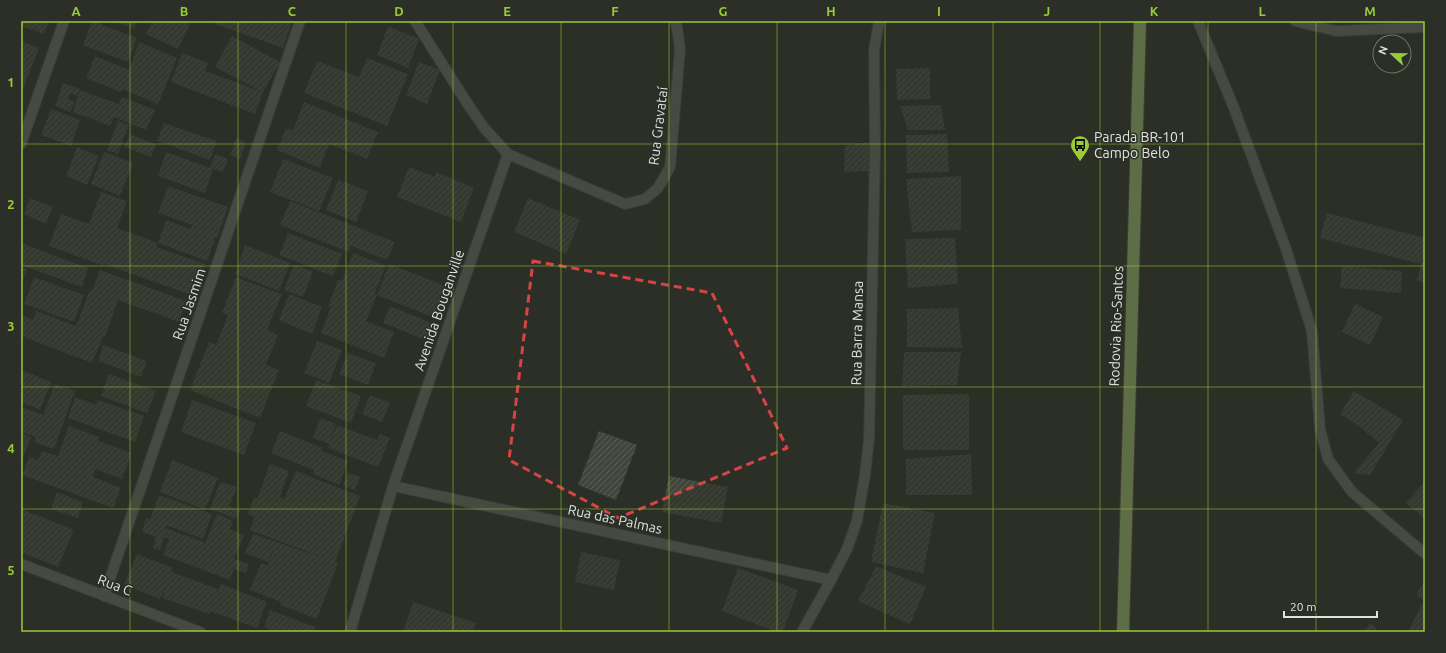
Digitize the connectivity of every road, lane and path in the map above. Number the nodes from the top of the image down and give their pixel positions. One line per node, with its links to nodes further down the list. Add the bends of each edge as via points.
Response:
1 (64, 21): 10 (street)
2 (300, 21): 16 (street, Rua Jasmim)
3 (415, 21): 11 (street, via 485,129)
4 (675, 21): 11 (street, Rua Gravataí, via 680,48 670,167 658,188 649,196 625,204)
5 (879, 21): 15 (street, Rua Barra Mansa, via 874,50 875,150 869,440 857,521 847,549)
6 (1140, 21): 20 (highway, Rodovia Rio-Santos)
7 (1198, 21): 13 (street, via 1234,108 1286,249 1312,331 1320,429 1328,459 1352,492)
8 (1295, 21): 9 (street, via 1336,31)
9 (1425, 27)
10 (21, 144)
11 (508, 154): 12 (street, Avenida Bouganville)
12 (393, 486): 15 (street, Rua das Palmas); 18 (street, Avenida Bouganville)
13 (1424, 553)
14 (21, 564): 16 (street, Rua C)
15 (831, 580): 19 (street, Rua Barra Mansa)
16 (104, 596): 17 (street, Rua C)
17 (200, 632)
18 (350, 632)
19 (802, 632)
20 (1123, 632)

